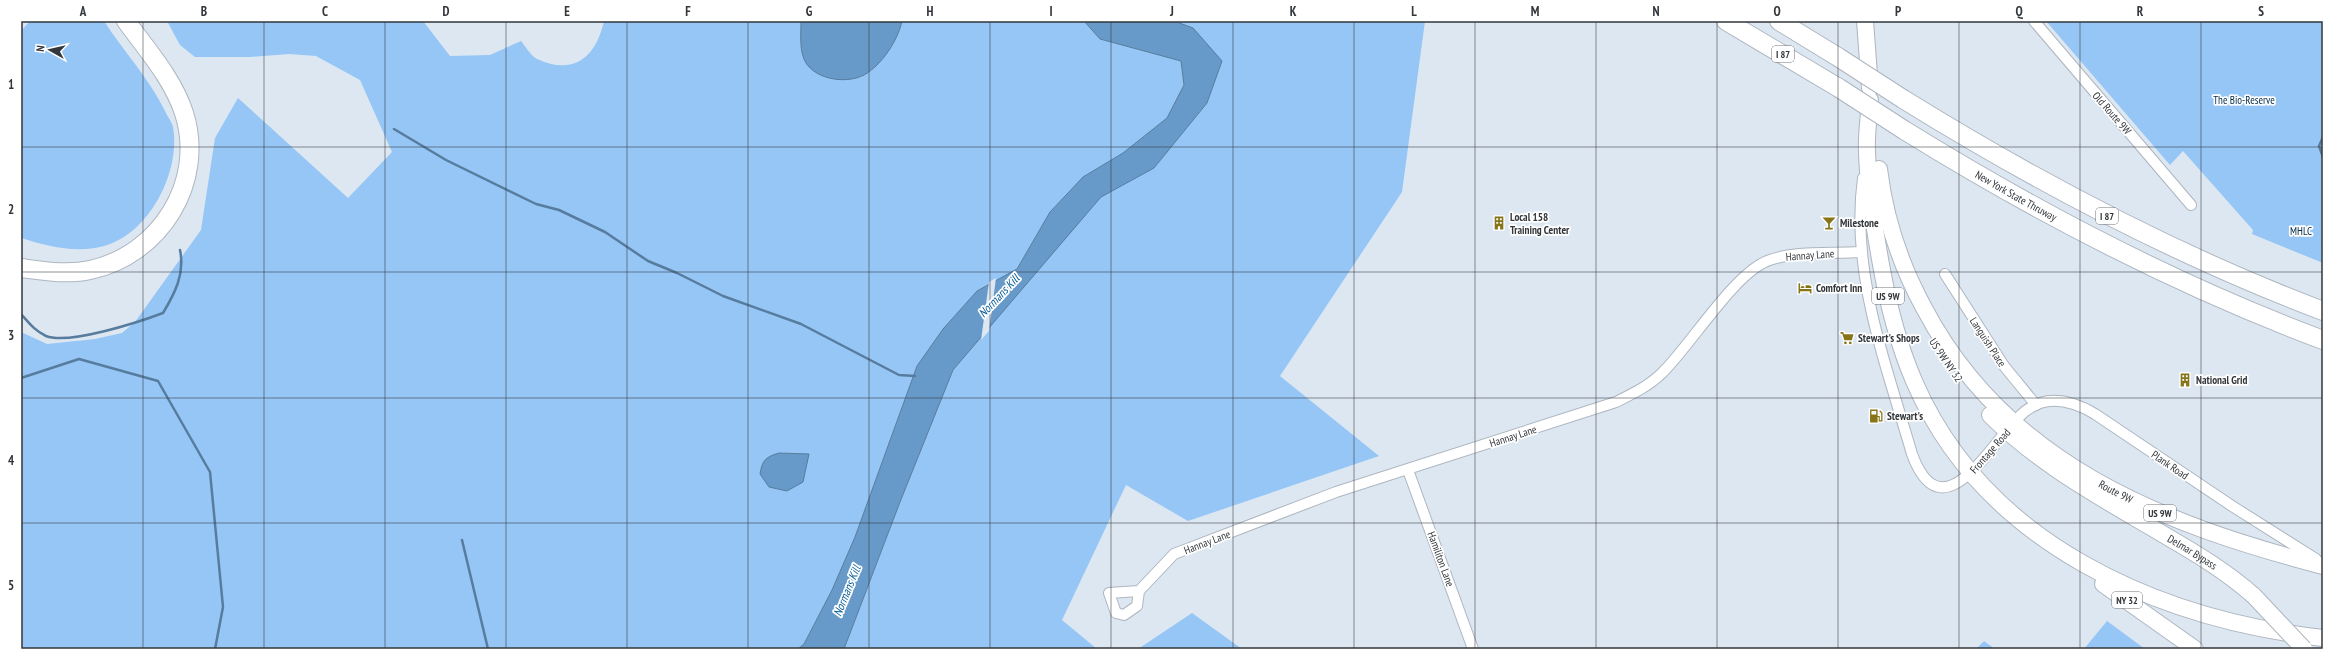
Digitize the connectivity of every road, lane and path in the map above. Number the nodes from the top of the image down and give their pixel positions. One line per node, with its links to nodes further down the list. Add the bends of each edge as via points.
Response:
1 (117, 21): 11 (highway, via 161,83 176,112 182,149 173,194 161,215 148,230 132,244 111,256 90,262 68,264 44,262)
2 (126, 21): 12 (highway, via 171,84 182,106 190,148 182,192 169,217 158,231 138,249 114,263 76,272)
3 (1726, 21): 15 (highway, New York State Thruway / I 87, bridge, via 2001,189 2102,244 2212,295)
4 (1778, 21): 14 (highway, I 87, bridge, via 2008,163 2114,220 2223,270)
5 (1865, 21): 7 (main road, US 9W)
6 (2034, 21): 9 (street, Old Route 9W)
7 (1870, 100): 8 (main road, US 9W); 17 (main road, US 9W, via 1883,195 1898,252 1921,304 1949,352)
8 (1867, 151): 10 (street, Frontage Road, via 1861,201); 19 (main road, US 9W, via 1878,246 1898,338 1915,382 1929,409)
9 (2191, 205)
10 (1860, 252): 18 (street, Hannay Lane, via 1782,256 1761,264 1734,290 1662,373 1634,393 1616,402); 19 (street, Frontage Road, via 1873,315 1919,471 1928,482 1943,487 1955,484)
11 (21, 256)
12 (21, 268)
13 (1945, 274): 16 (street, Languish Place, via 2004,366)
14 (2323, 311)
15 (2323, 340)
16 (2036, 405): 17 (street, Plank Road, via 2022,413); 21 (street, Plank Road, via 2058,401 2087,410)
17 (2010, 427): 19 (street, Frontage Road); 21 (main road, Route 9W / US 9W, via 2103,485 2155,510 2229,540); 26 (main road, Delmar Bypass, bridge, via 2054,469 2210,563 2254,596)
18 (1408, 470): 22 (street, Hannay Lane, via 1336,492 1174,554); 24 (street, Hamiliton Lane)
19 (1971, 473): 20 (main road, US 9W, via 2018,518)
20 (2069, 555): 23 (main road, US 9W, via 2121,584 2189,611 2252,628); 25 (main road, NY 32, via 2095,578)
21 (2323, 564)
22 (1139, 592)
23 (2323, 638)
24 (1473, 649)
25 (2195, 649)
26 (2304, 649)

